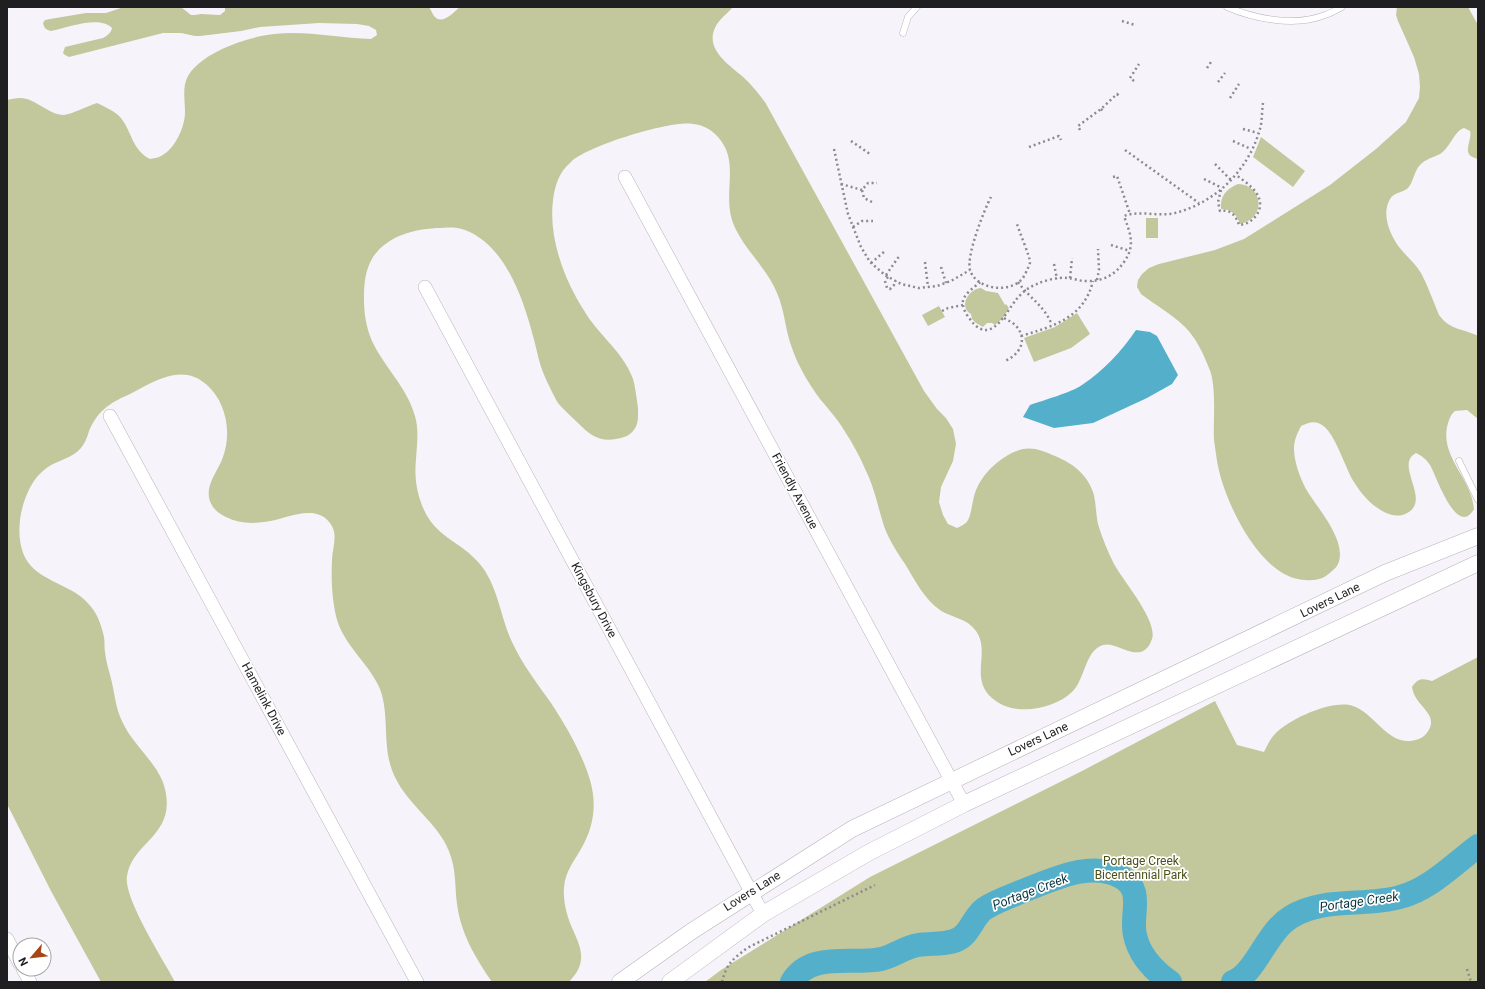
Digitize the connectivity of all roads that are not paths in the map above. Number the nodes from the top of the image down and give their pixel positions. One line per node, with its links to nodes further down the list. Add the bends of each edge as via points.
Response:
1 (917, 7): 4 (lane, via 908,17)
2 (1227, 7): 3 (lane, via 1245,15 1272,20 1302,20 1324,16)
3 (1342, 7)
4 (903, 33)
5 (626, 177): 12 (street, Friendly Avenue)
6 (425, 287): 14 (street, Kingsbury Drive)
7 (110, 416): 18 (street, Hamelink Drive)
8 (1459, 461): 9 (lane)
9 (1478, 500)
10 (1478, 536): 12 (street, Lovers Lane, via 1385,574)
11 (1478, 563): 13 (street)
12 (951, 780): 13 (street, Friendly Avenue); 14 (street, Lovers Lane, via 852,829)
13 (964, 804): 15 (street, via 868,853)
14 (751, 892): 15 (street, Kingsbury Drive); 19 (street, Lovers Lane, via 692,930)
15 (763, 914): 20 (street)
16 (7, 939): 17 (street)
17 (12, 949)
18 (417, 982)
19 (620, 982)
20 (670, 982)

